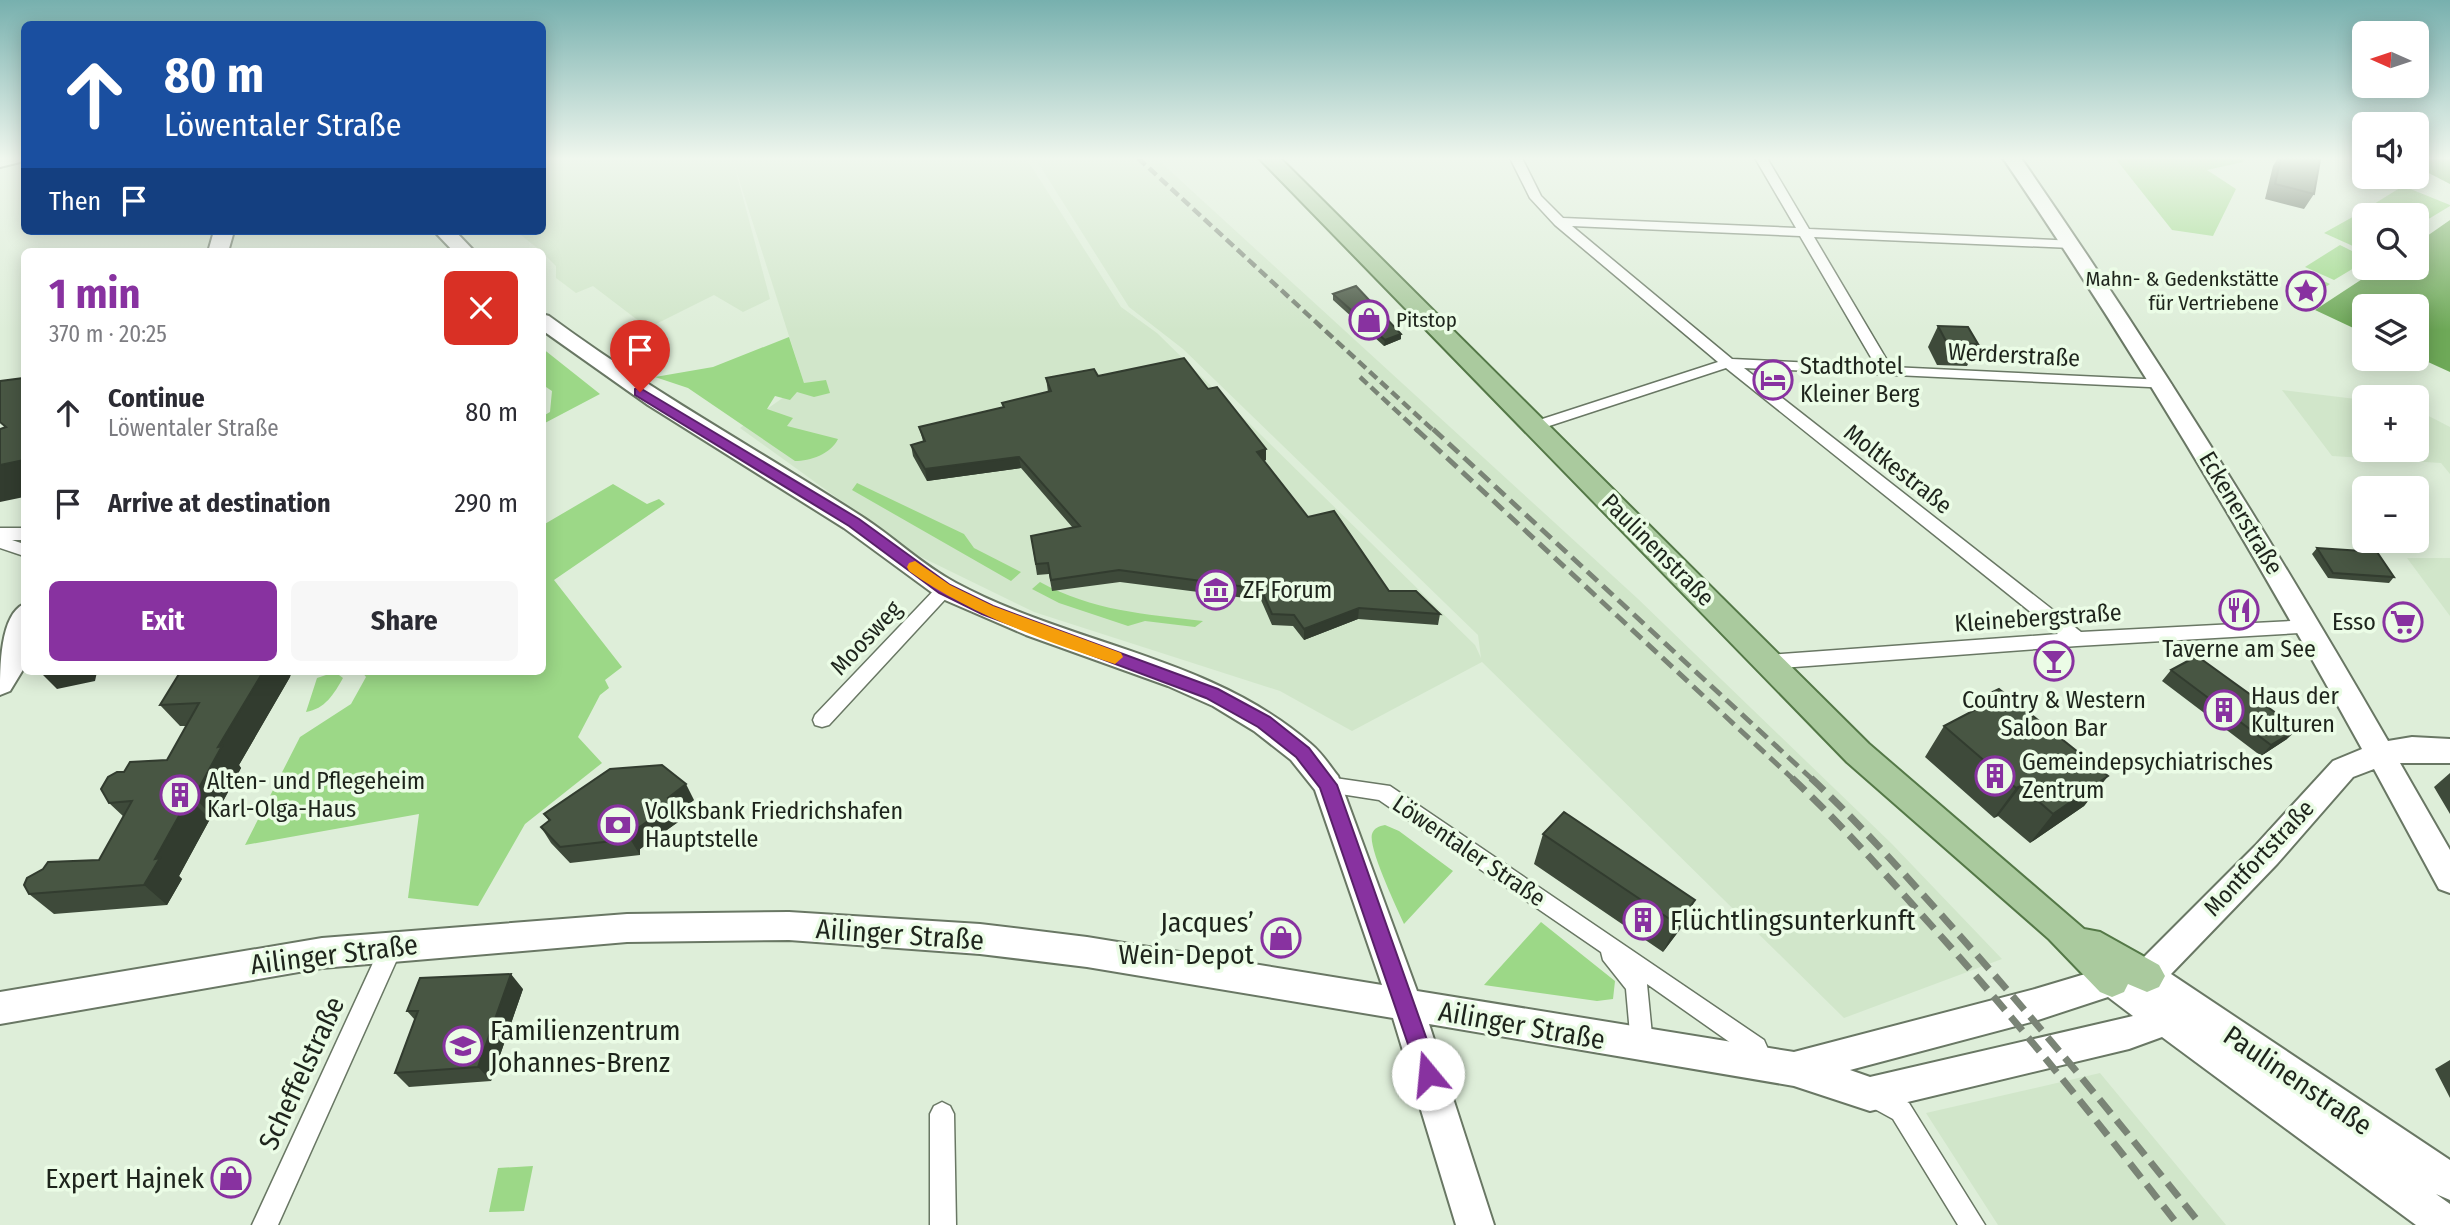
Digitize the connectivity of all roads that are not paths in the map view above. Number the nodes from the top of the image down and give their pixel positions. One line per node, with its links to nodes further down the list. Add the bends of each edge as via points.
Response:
1 (1326, 215): 14 (main road, Paulinenstraße)
2 (1552, 215): 5 (street, Moltkestraße)
3 (1795, 215): 6 (street)
4 (2052, 215): 8 (main road, Eckenerstraße)
5 (1559, 222): 6 (street); 11 (street, Moltkestraße)
6 (1805, 232): 8 (street); 12 (street)
7 (448, 235): 9 (main road)
8 (2072, 244): 13 (main road, Eckenerstraße)
9 (461, 248)
10 (546, 323): 18 (street, via 640,392 854,523)
11 (1728, 363): 12 (street, Werderstraße); 14 (street, Werderstraße); 21 (street, Moltkestraße)
12 (1886, 371): 13 (street, Werderstraße)
13 (2165, 385): 20 (main road, Eckenerstraße)
14 (1535, 426): 24 (main road, Paulinenstraße)
15 (21, 534): 16 (street)
16 (0, 537): 17 (street)
17 (21, 549)
18 (945, 589): 26 (street, Moosweg); 29 (street, via 988,610 1212,693 1264,722 1303,752)
19 (21, 619): 22 (street)
20 (2310, 627): 21 (street, Kleinebergstraße); 28 (street, Eckenerstraße)
21 (2077, 639): 24 (street, Kleinebergstraße)
22 (0, 651)
23 (21, 651): 25 (street)
24 (1769, 662): 31 (main road, Paulinenstraße, via 1858,753)
25 (0, 684)
26 (822, 720)
27 (2450, 751): 28 (street, via 2412,749)
28 (2381, 754): 30 (street, Eckenerstraße); 34 (main road, Montfortstraße, via 2343,769 2328,783 2266,855)
29 (1328, 785): 32 (street, Löwentaler Straße, via 1383,792); 36 (street)
30 (2450, 879)
31 (2062, 928): 34 (main road, Paulinenstraße); 35 (main road, Paulinenstraße)
32 (1600, 939): 39 (street, via 1637,986); 40 (street, Löwentaler Straße)
33 (392, 946): 36 (main road, Ailinger Straße, via 671,926 875,931 1087,952); 37 (street, Ailinger Straße, via 312,954); 44 (street, Scheffelstraße)
34 (2147, 976): 35 (street); 38 (street); 43 (street, Paulinenstraße)
35 (2112, 981): 38 (street, Paulinenstraße); 40 (main road, Ailinger Straße, via 2022,1008)
36 (1404, 1005): 39 (street, Ailinger Straße); 46 (street)
37 (0, 1007)
38 (2160, 1016): 41 (street, via 2150,1026 2129,1033); 48 (main road, Paulinenstraße)
39 (1642, 1045): 40 (street, Ailinger Straße)
40 (1779, 1067): 41 (street, Ailinger Straße)
41 (1870, 1094): 47 (street, via 1901,1111)
42 (942, 1114): 45 (street)
43 (2450, 1182)
44 (265, 1225)
45 (943, 1225)
46 (1475, 1225)
47 (1972, 1225)
48 (2447, 1225)

